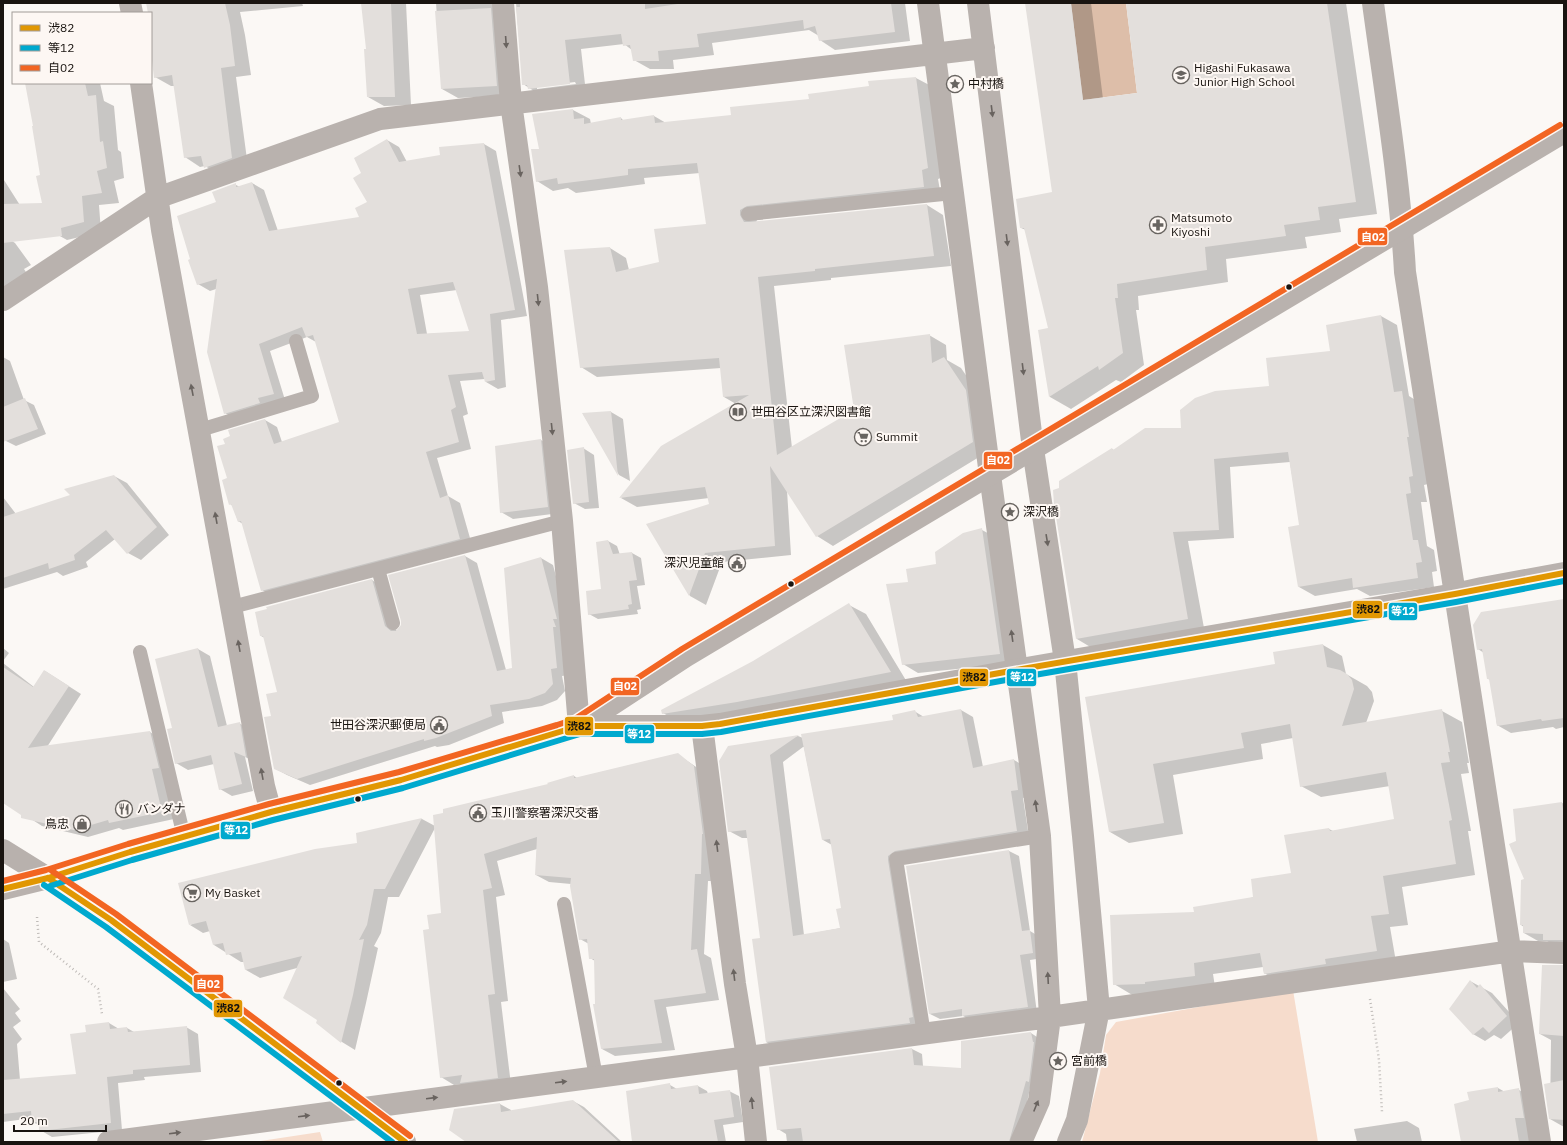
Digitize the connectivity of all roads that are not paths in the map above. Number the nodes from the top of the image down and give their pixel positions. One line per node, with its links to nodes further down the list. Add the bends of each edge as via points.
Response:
1 (503, 3): 8 (street, one-way to 8)
2 (928, 3): 6 (street)
3 (978, 3): 5 (street)
4 (1373, 3): 13 (street)
5 (984, 48): 6 (street); 17 (street, one-way to 17)
6 (935, 53): 8 (street); 10 (street)
7 (141, 84): 11 (street)
8 (511, 103): 11 (street, via 380,119); 19 (street, one-way to 19, via 537,287)
9 (1564, 132): 13 (street)
10 (953, 193): 12 (lane); 18 (street)
11 (156, 198): 14 (street); 16 (street, one-way to 11)
12 (748, 214)
13 (1403, 228): 17 (street); 22 (street, via 1406,272)
14 (3, 300)
15 (296, 341): 16 (lane, via 312,396)
16 (200, 430): 23 (street, one-way to 16)
17 (1033, 449): 18 (street); 26 (street, one-way to 26)
18 (990, 475): 27 (street, one-way to 18); 28 (street, via 686,656)
19 (562, 521): 20 (lane); 28 (street)
20 (378, 569): 23 (lane); 24 (lane)
21 (1564, 573): 22 (street)
22 (1455, 594): 26 (street); 37 (street)
23 (232, 607): 30 (street, one-way to 23, via 264,786)
24 (393, 623)
25 (140, 652): 32 (lane)
26 (1065, 661): 27 (street); 39 (street)
27 (1016, 670): 29 (street); 31 (street, one-way to 27)
28 (579, 726): 29 (street); 30 (street, via 401,780)
29 (702, 726): 42 (street, one-way to 29, via 735,984)
30 (271, 812): 32 (street)
31 (1040, 836): 40 (street, one-way to 31); 41 (lane, via 896,859)
32 (184, 837): 34 (street)
33 (3, 850): 34 (main road)
34 (48, 878): 35 (street); 44 (main road, via 111,920)
35 (3, 889)
36 (564, 904): 43 (lane)
37 (1512, 952): 38 (street); 39 (street); 50 (street)
38 (1564, 953)
39 (1099, 1009): 40 (street); 49 (street, via 1077,1120)
40 (1050, 1017): 41 (street); 48 (street, one-way to 40, via 1039,1101)
41 (924, 1034): 42 (street)
42 (747, 1057): 43 (street); 47 (street, one-way to 42)
43 (596, 1077): 44 (street, one-way to 43)
44 (361, 1108): 45 (street, one-way to 44); 46 (main road)
45 (108, 1142)
46 (406, 1142)
47 (756, 1142)
48 (1021, 1142)
49 (1068, 1142)
50 (1540, 1142)

